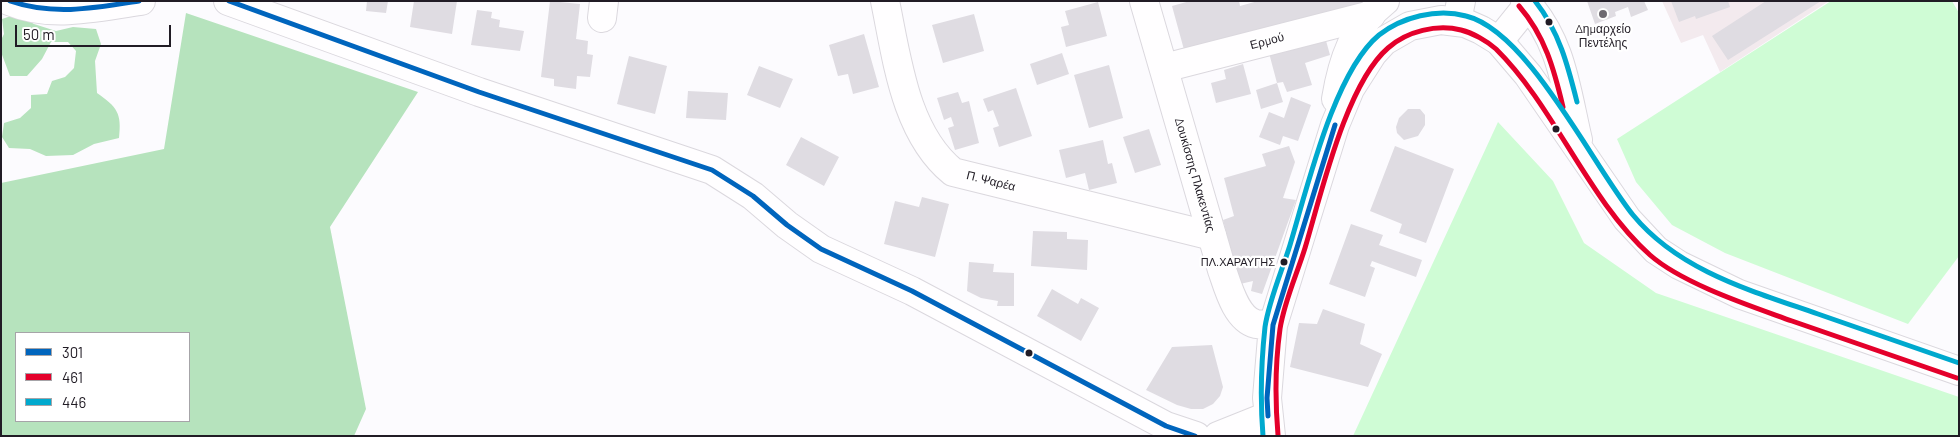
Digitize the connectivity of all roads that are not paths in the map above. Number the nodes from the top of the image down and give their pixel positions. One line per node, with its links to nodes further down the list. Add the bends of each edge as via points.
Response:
1 (9, 1): 2 (main road, via 32,10 50,12)
2 (141, 1)
3 (228, 1): 17 (main road, via 478,92 712,170 753,196 804,238 834,256 912,291 1166,426)
4 (885, 1): 13 (main road, Π. Ψαρέα, via 902,82 918,125 937,159 953,172)
5 (1144, 1): 10 (main road, Δουκίσσης Πλακεντίας)
6 (1527, 3): 9 (main road); 12 (main road, via 1551,36)
7 (1378, 8): 10 (main road, Ερμού); 11 (main road, via 1353,40 1341,70)
8 (1459, 11): 9 (main road); 11 (main road, via 1396,32 1384,41 1350,89)
9 (1499, 41): 12 (main road)
10 (1164, 68): 13 (main road, Δουκίσσης Πλακεντίας)
11 (1335, 125): 14 (main road)
12 (1581, 151): 15 (main road, via 1641,236 1679,265 1739,294)
13 (1212, 236): 14 (main road, Δουκίσσης Πλακεντίας, via 1233,299 1242,313 1255,324)
14 (1273, 325): 16 (main road)
15 (1959, 371)
16 (1269, 426): 18 (main road)
17 (1196, 436)
18 (1218, 436)

